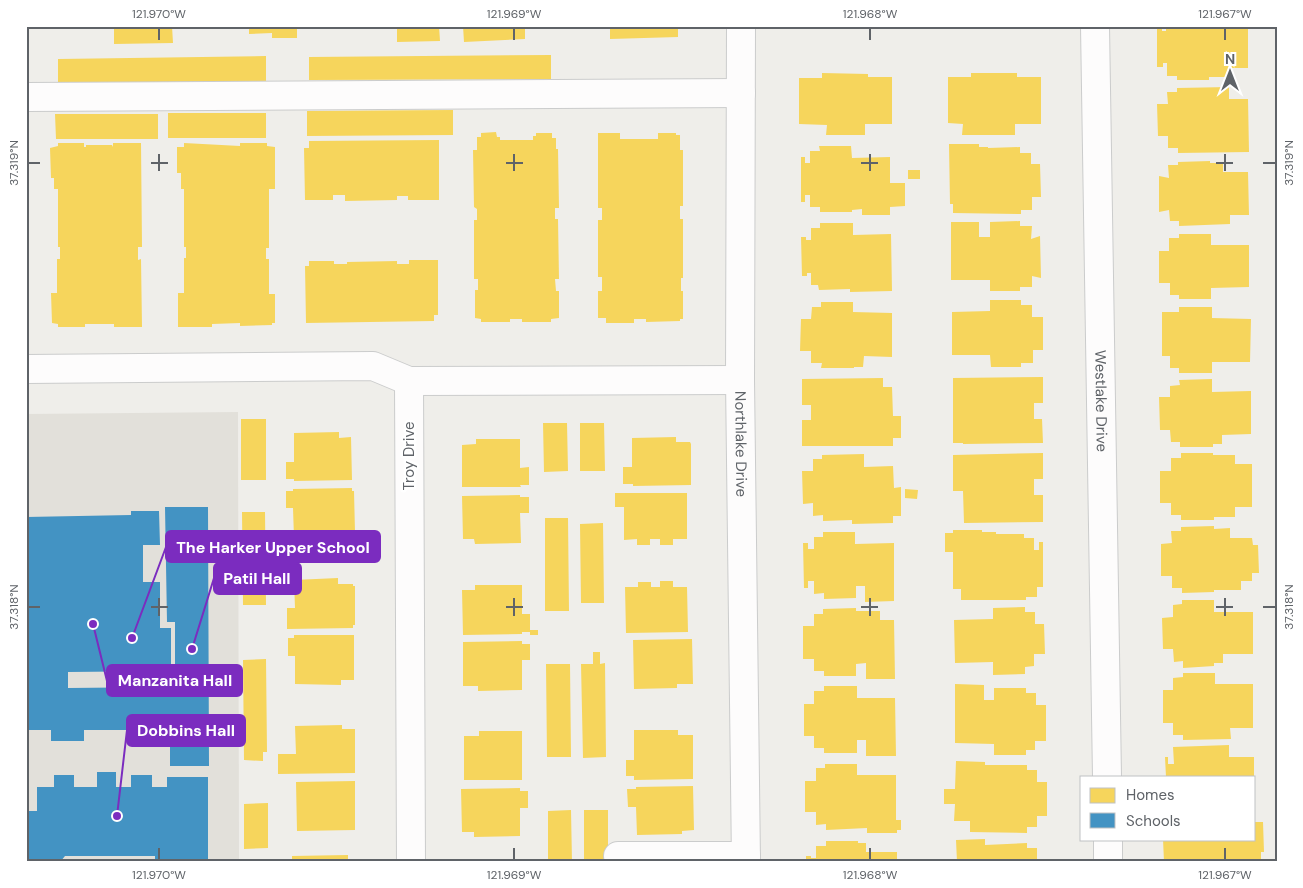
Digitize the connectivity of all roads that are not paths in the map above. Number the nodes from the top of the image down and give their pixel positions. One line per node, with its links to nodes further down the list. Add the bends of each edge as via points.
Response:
1 (741, 26): 3 (street, Northlake Drive)
2 (1095, 26): 8 (street, Westlake Drive)
3 (741, 93): 4 (street); 6 (street, Northlake Drive)
4 (26, 97)
5 (26, 369): 7 (street, via 373,366)
6 (740, 380): 7 (street); 11 (street, Northlake Drive)
7 (409, 381): 12 (street, Troy Drive)
8 (1106, 776)
9 (1108, 840): 13 (street)
10 (618, 856): 11 (street)
11 (746, 859)
12 (411, 862)
13 (1108, 862)

